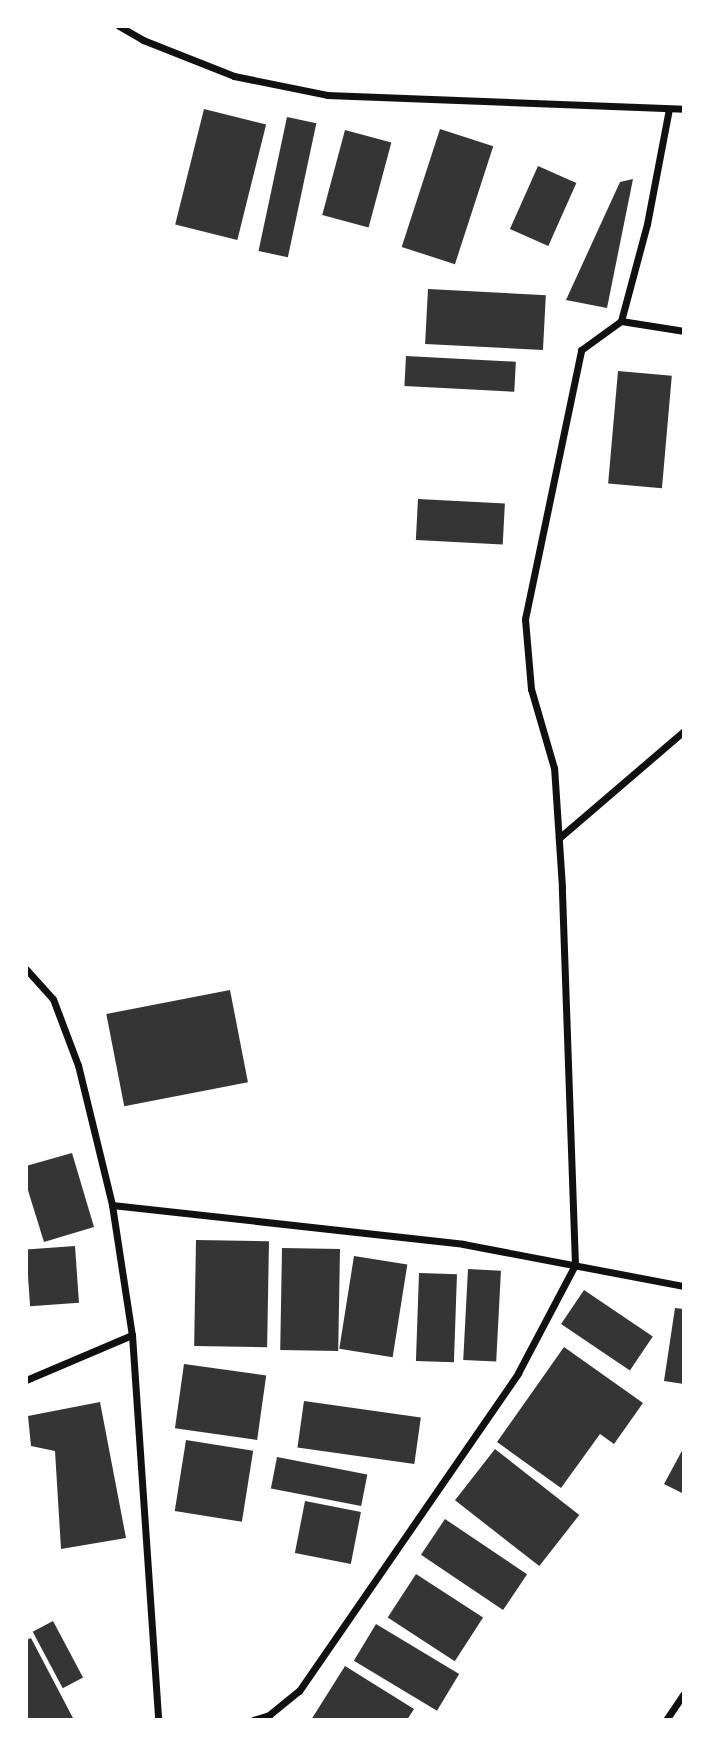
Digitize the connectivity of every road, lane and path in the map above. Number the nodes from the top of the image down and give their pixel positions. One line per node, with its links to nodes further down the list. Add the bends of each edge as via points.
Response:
1 (119, 26): 2 (street, via 234,76 327,95)
2 (669, 109): 3 (street); 4 (street, via 648,224)
3 (684, 109)
4 (621, 320): 5 (street); 7 (street, via 581,349 525,619 531,689 554,768)
5 (684, 331)
6 (684, 731): 7 (street)
7 (559, 838): 10 (street)
8 (26, 969): 9 (street, via 53,999 78,1065)
9 (112, 1205): 10 (street, via 463,1244); 12 (street)
10 (575, 1265): 11 (street); 16 (street, via 518,1373 299,1691 269,1715)
11 (684, 1286)
12 (132, 1335): 13 (street); 15 (street)
13 (26, 1380)
14 (684, 1693): 17 (street)
15 (158, 1720)
16 (253, 1720)
17 (666, 1720)

